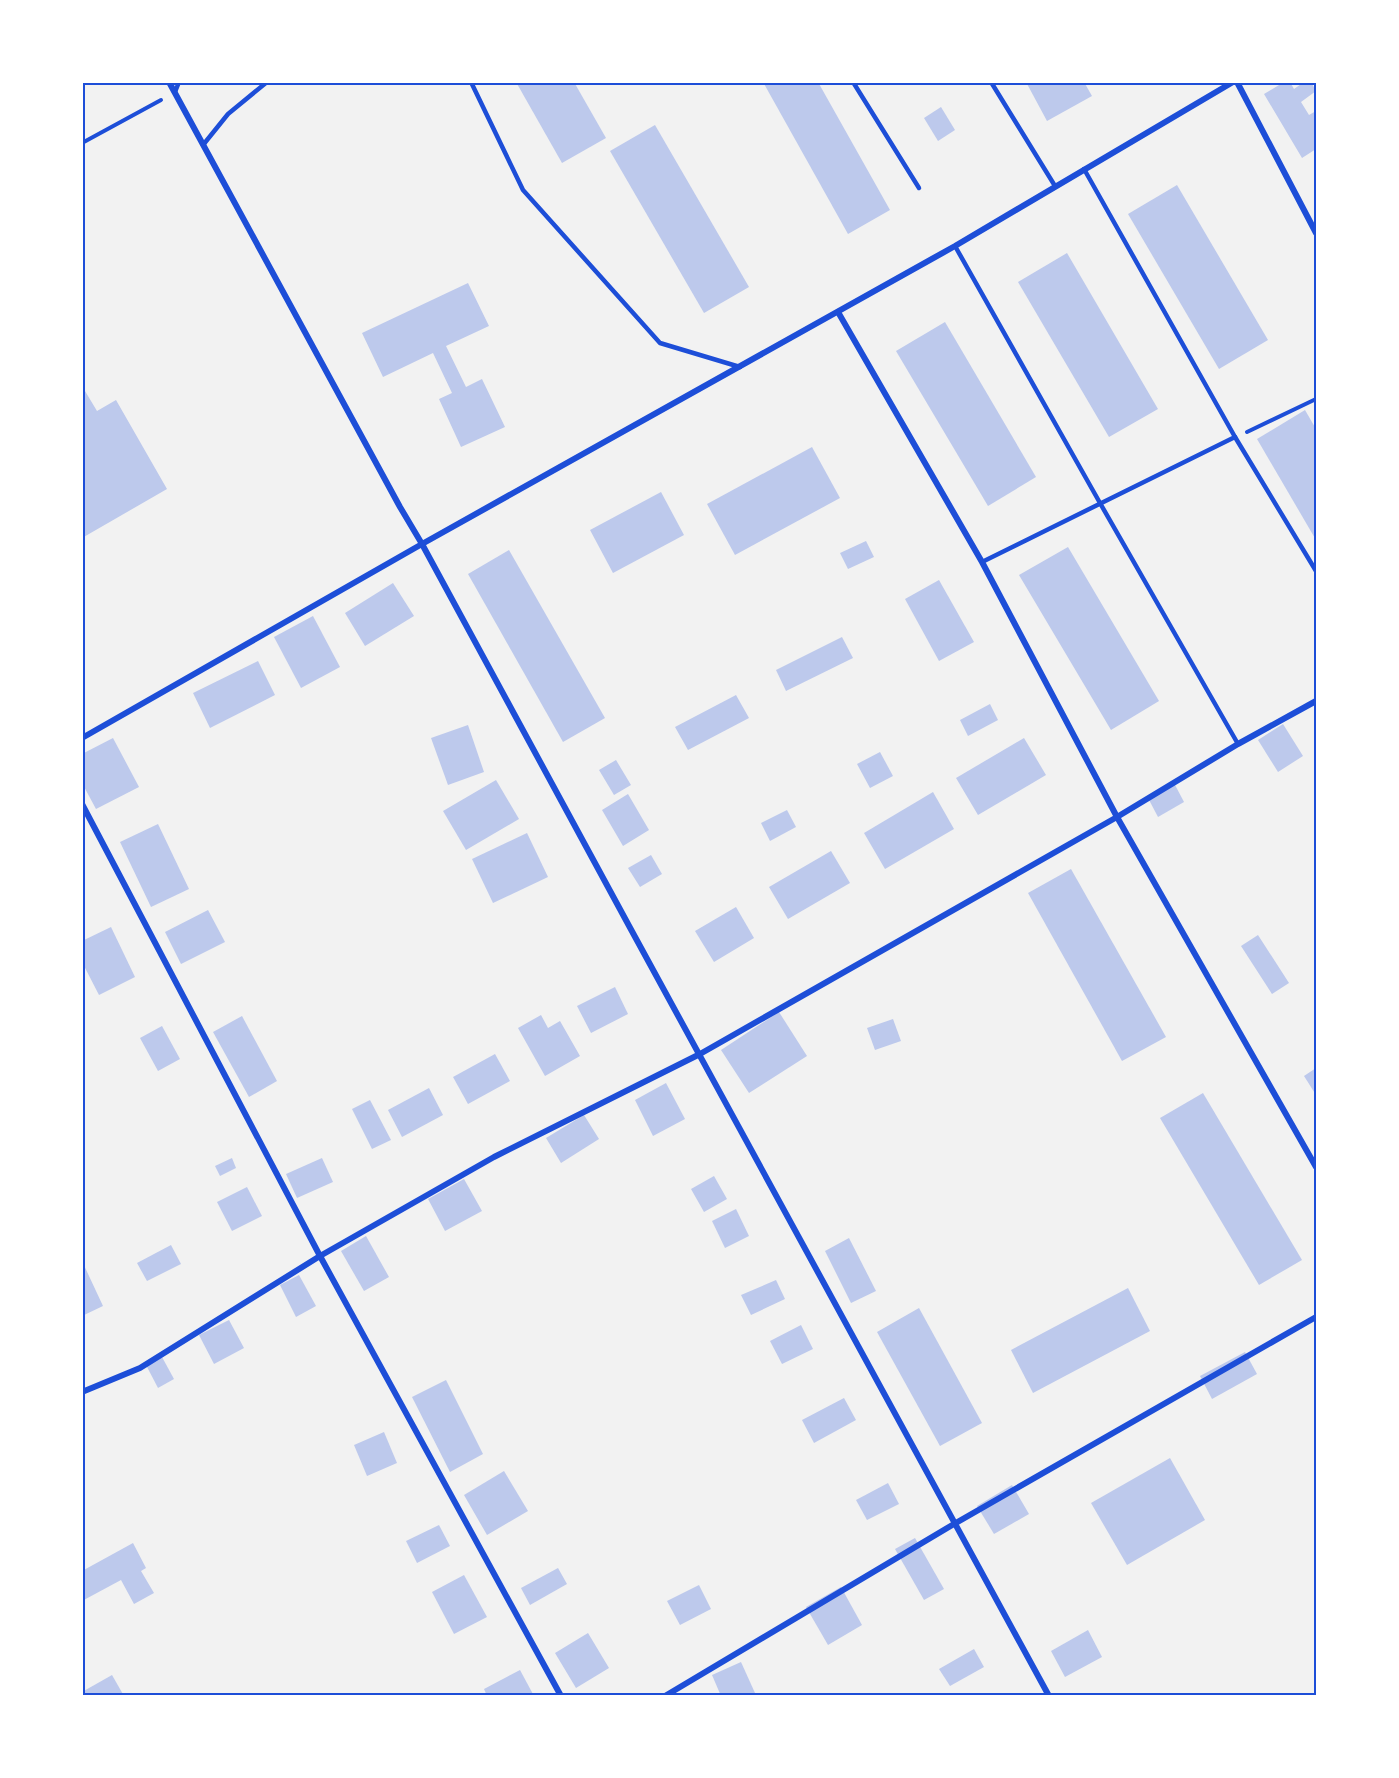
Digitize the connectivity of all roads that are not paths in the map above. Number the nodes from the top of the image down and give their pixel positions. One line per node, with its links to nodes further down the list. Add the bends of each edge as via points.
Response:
1 (169, 82): 8 (street)
2 (179, 82): 8 (lane)
3 (267, 82): 9 (lane, via 228,114)
4 (471, 82): 16 (lane, via 523,190 660,343)
5 (853, 82): 12 (lane)
6 (991, 82): 11 (lane)
7 (1235, 82): 10 (street); 13 (street)
8 (175, 92): 9 (street)
9 (204, 145): 19 (street)
10 (1084, 169): 11 (street); 17 (lane)
11 (1055, 186): 14 (street)
12 (919, 188)
13 (1317, 233)
14 (955, 246): 15 (street); 18 (lane)
15 (838, 312): 16 (street); 20 (street)
16 (740, 367): 19 (street)
17 (1235, 437): 18 (lane); 21 (lane)
18 (1100, 503): 20 (lane); 24 (lane)
19 (422, 544): 23 (street); 27 (street)
20 (982, 562): 26 (street)
21 (1317, 572)
22 (1317, 701): 24 (street)
23 (82, 738)
24 (1239, 744): 26 (street)
25 (82, 804): 29 (street)
26 (1117, 817): 27 (street); 28 (street)
27 (700, 1054): 29 (street, via 494,1157); 32 (street)
28 (1317, 1167)
29 (320, 1256): 31 (street, via 140,1368); 33 (street)
30 (1317, 1317): 32 (street)
31 (82, 1392)
32 (954, 1524): 34 (street); 35 (street)
33 (561, 1695)
34 (665, 1695)
35 (1049, 1695)

